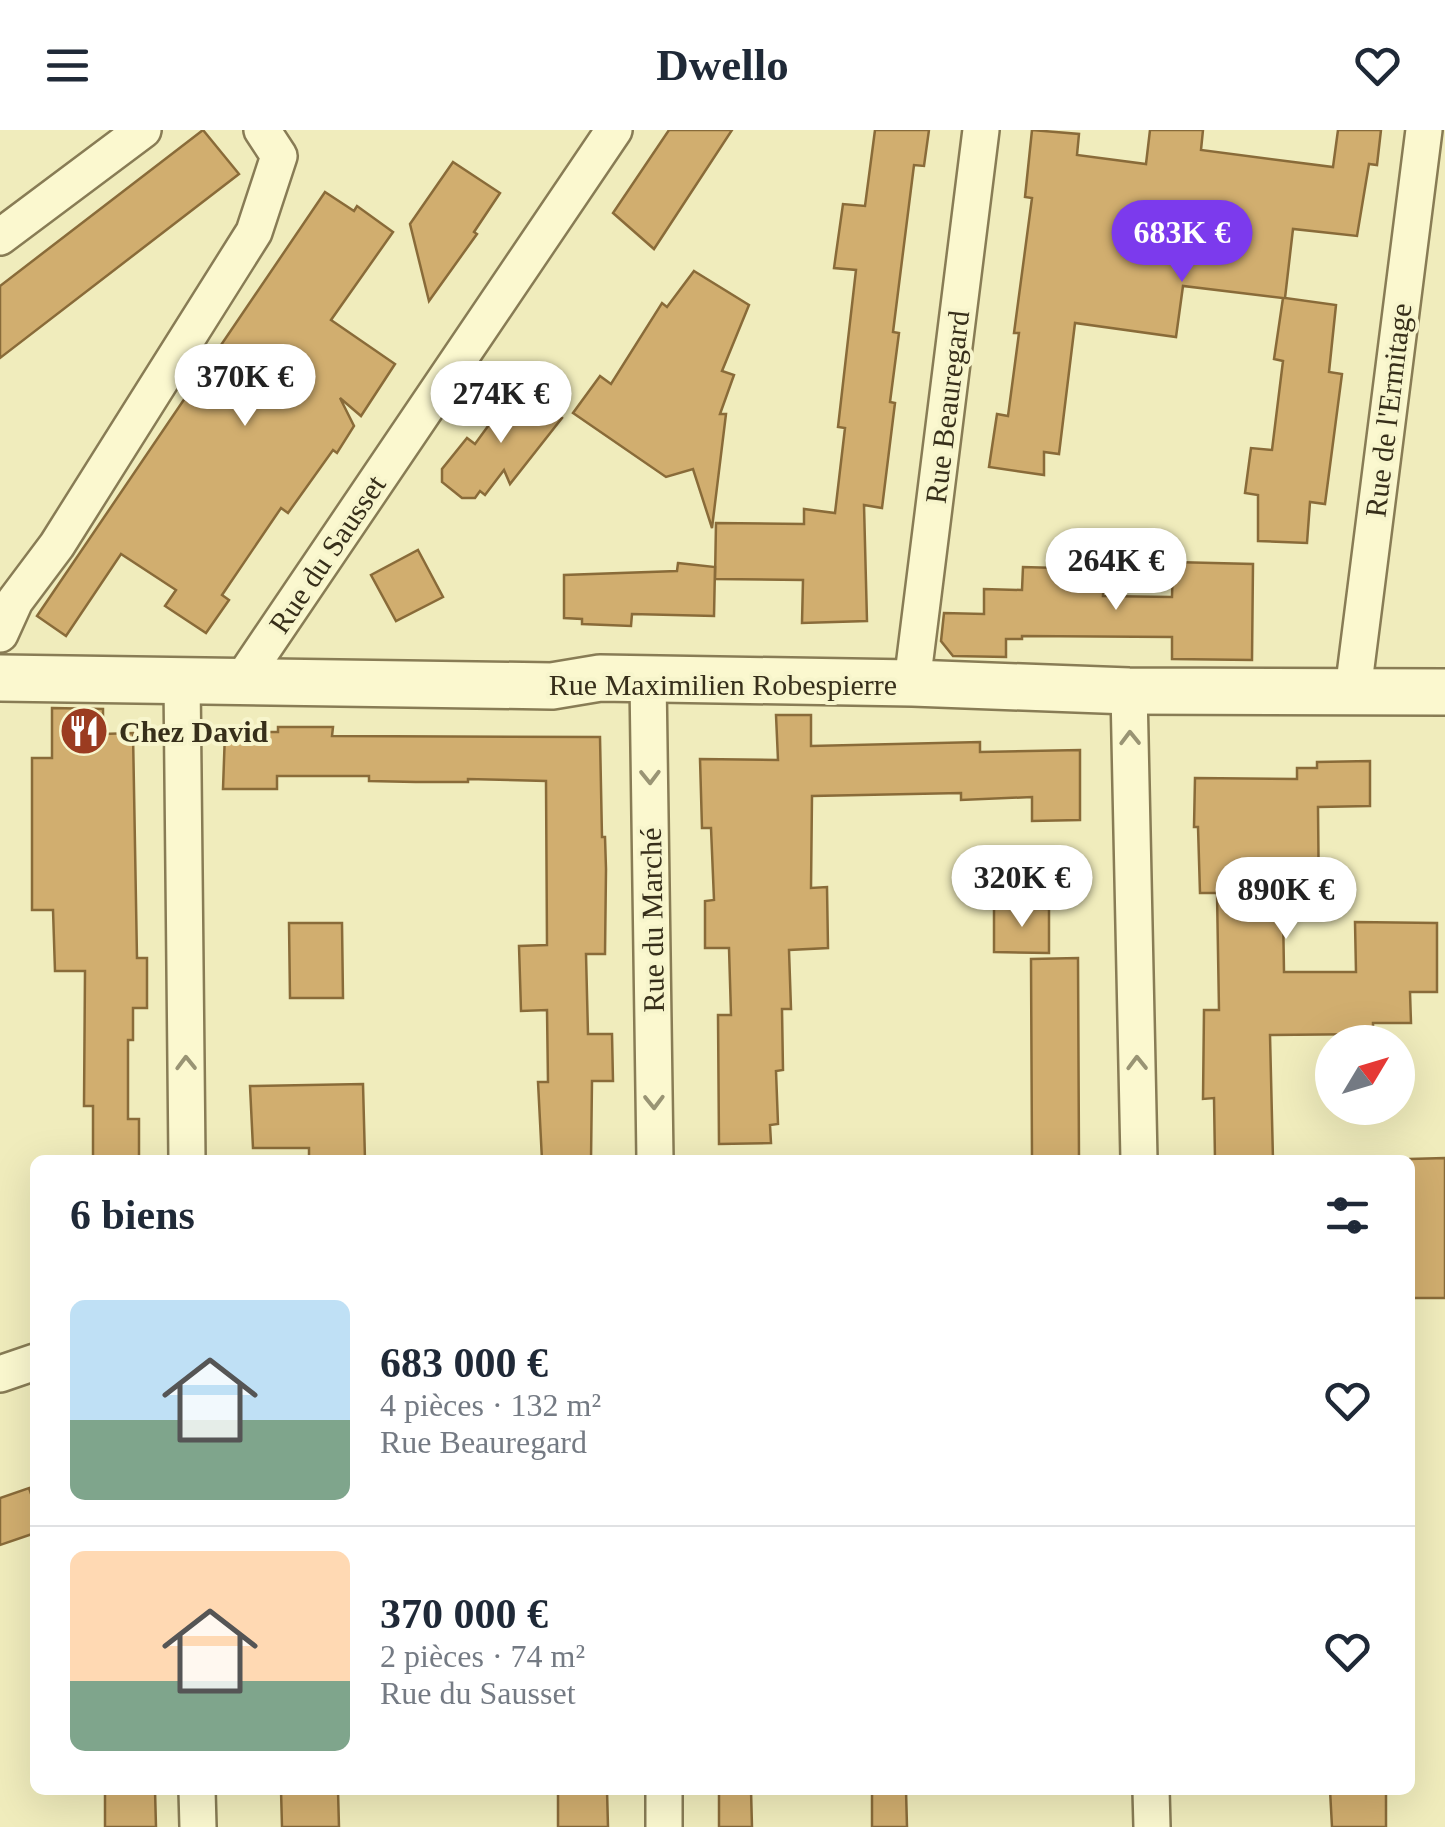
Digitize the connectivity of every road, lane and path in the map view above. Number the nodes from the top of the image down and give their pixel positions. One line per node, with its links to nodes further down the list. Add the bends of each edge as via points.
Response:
1 (144, 130): 6 (street)
2 (262, 130): 7 (street, via 279,156 254,232)
3 (614, 130): 11 (street, Rue du Sausset)
4 (982, 130): 12 (street, Rue Beauregard)
5 (1424, 130): 13 (street, Rue de l'Ermitage)
6 (0, 237)
7 (0, 634)
8 (0, 678): 9 (street, Rue Maximilien Robespierre)
9 (182, 679): 11 (street, Rue Maximilien Robespierre); 16 (street, one-way to 9)
10 (648, 679): 11 (street, Rue Maximilien Robespierre, via 552,686); 12 (street, Rue Maximilien Robespierre); 17 (street, Rue du Marché, one-way to 17)
11 (242, 680)
12 (912, 683): 14 (street, Rue Maximilien Robespierre)
13 (1353, 690): 14 (street, Rue Maximilien Robespierre); 15 (street, Rue Maximilien Robespierre)
14 (1129, 691): 18 (street, one-way to 14)
15 (1445, 692)
16 (186, 1155)
17 (655, 1155)
18 (1139, 1155)
19 (30, 1364): 20 (street)
20 (0, 1374)
21 (197, 1795): 24 (street)
22 (664, 1795): 25 (street)
23 (1151, 1795): 26 (street)
24 (198, 1827)
25 (664, 1827)
26 (1152, 1827)

